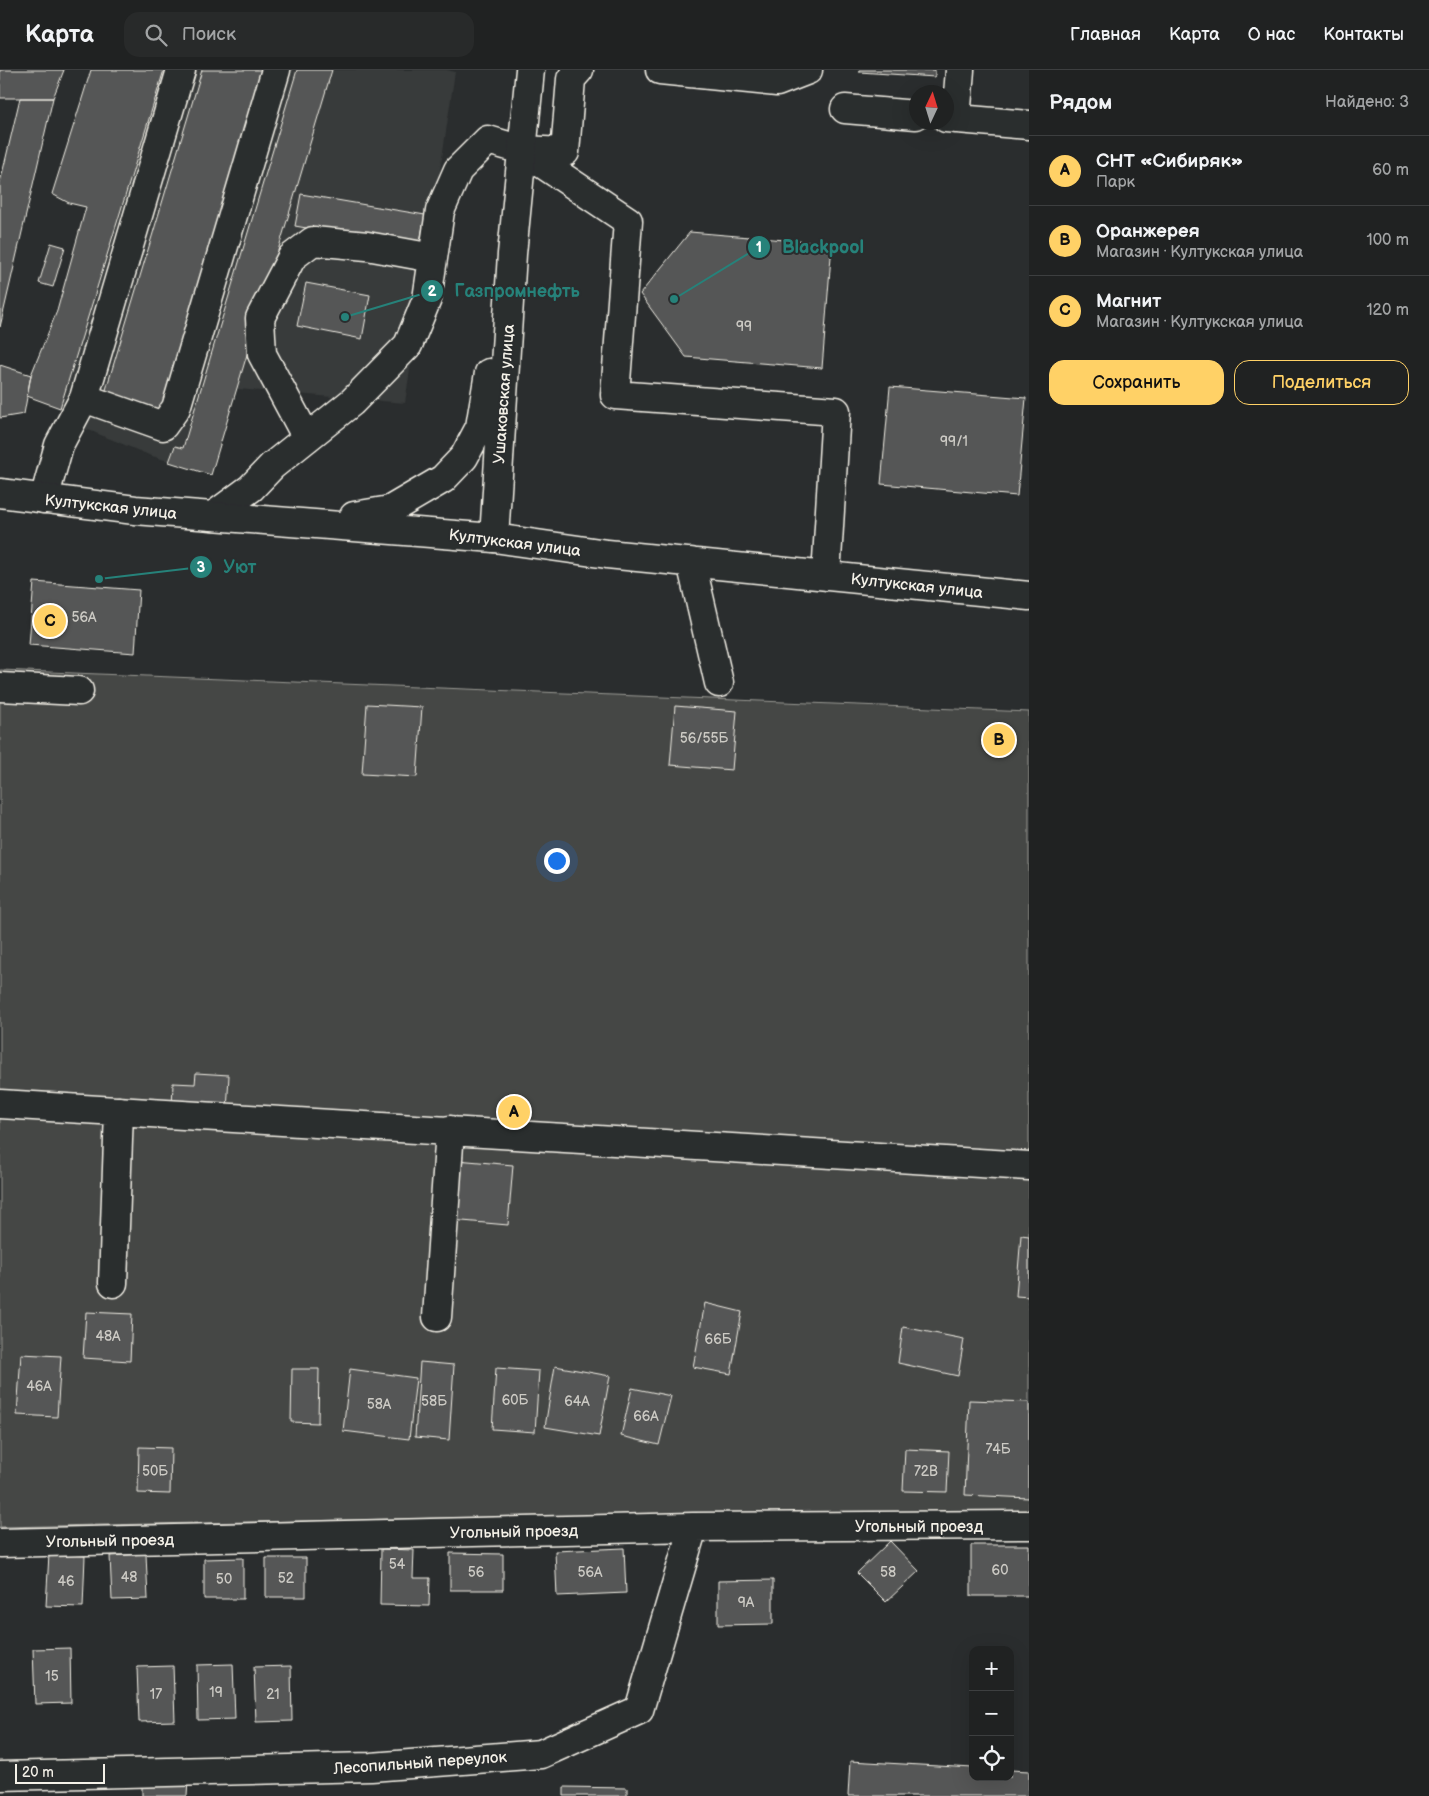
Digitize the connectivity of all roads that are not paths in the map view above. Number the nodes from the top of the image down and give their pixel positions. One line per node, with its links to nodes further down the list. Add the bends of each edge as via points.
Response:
1 (181, 70): 17 (street)
2 (276, 70): 17 (street, via 176,408 163,426)
3 (530, 70): 14 (street, Ушаковская улица)
4 (579, 70): 14 (street, via 571,78 566,152)
5 (660, 70): 8 (street)
6 (808, 70): 8 (street, via 777,82)
7 (960, 70): 9 (street)
8 (724, 74)
9 (954, 102)
10 (845, 109): 11 (street)
11 (909, 114)
12 (954, 118): 13 (street)
13 (1029, 125)
14 (522, 150): 15 (street, Ушаковская улица); 16 (street, via 488,140 458,170 440,211); 25 (street, via 628,221 616,395 836,411)
15 (512, 254): 22 (street, via 497,313 480,427 464,457 443,479 390,510); 23 (street, Ушаковская улица)
16 (433, 258): 18 (street, via 427,299 408,345 352,402); 18 (street, via 367,246 313,241 292,257 260,318 262,354)
17 (84, 398): 20 (street, via 59,445)
18 (307, 438): 21 (street, via 272,466 252,488)
19 (0, 494): 20 (street, Култукская улица)
20 (44, 499): 21 (street, Култукская улица)
21 (213, 516): 22 (street, Култукская улица)
22 (307, 523): 23 (street, Култукская улица)
23 (494, 538): 24 (street, Култукская улица)
24 (691, 562): 25 (street, Култукская улица); 27 (street)
25 (826, 576): 26 (street, Култукская улица)
26 (1029, 596)
27 (719, 683)
28 (0, 687): 29 (street)
29 (79, 691)
30 (0, 1104): 31 (street)
31 (119, 1111): 32 (street); 34 (street)
32 (450, 1130): 33 (street); 35 (street)
33 (1029, 1166)
34 (113, 1283)
35 (437, 1317)
36 (1029, 1525): 37 (street, Угольный проезд)
37 (693, 1527): 38 (street, Угольный проезд); 39 (street, Лесопильный переулок, via 639,1710 542,1754 371,1767)
38 (0, 1543)
39 (0, 1776)

